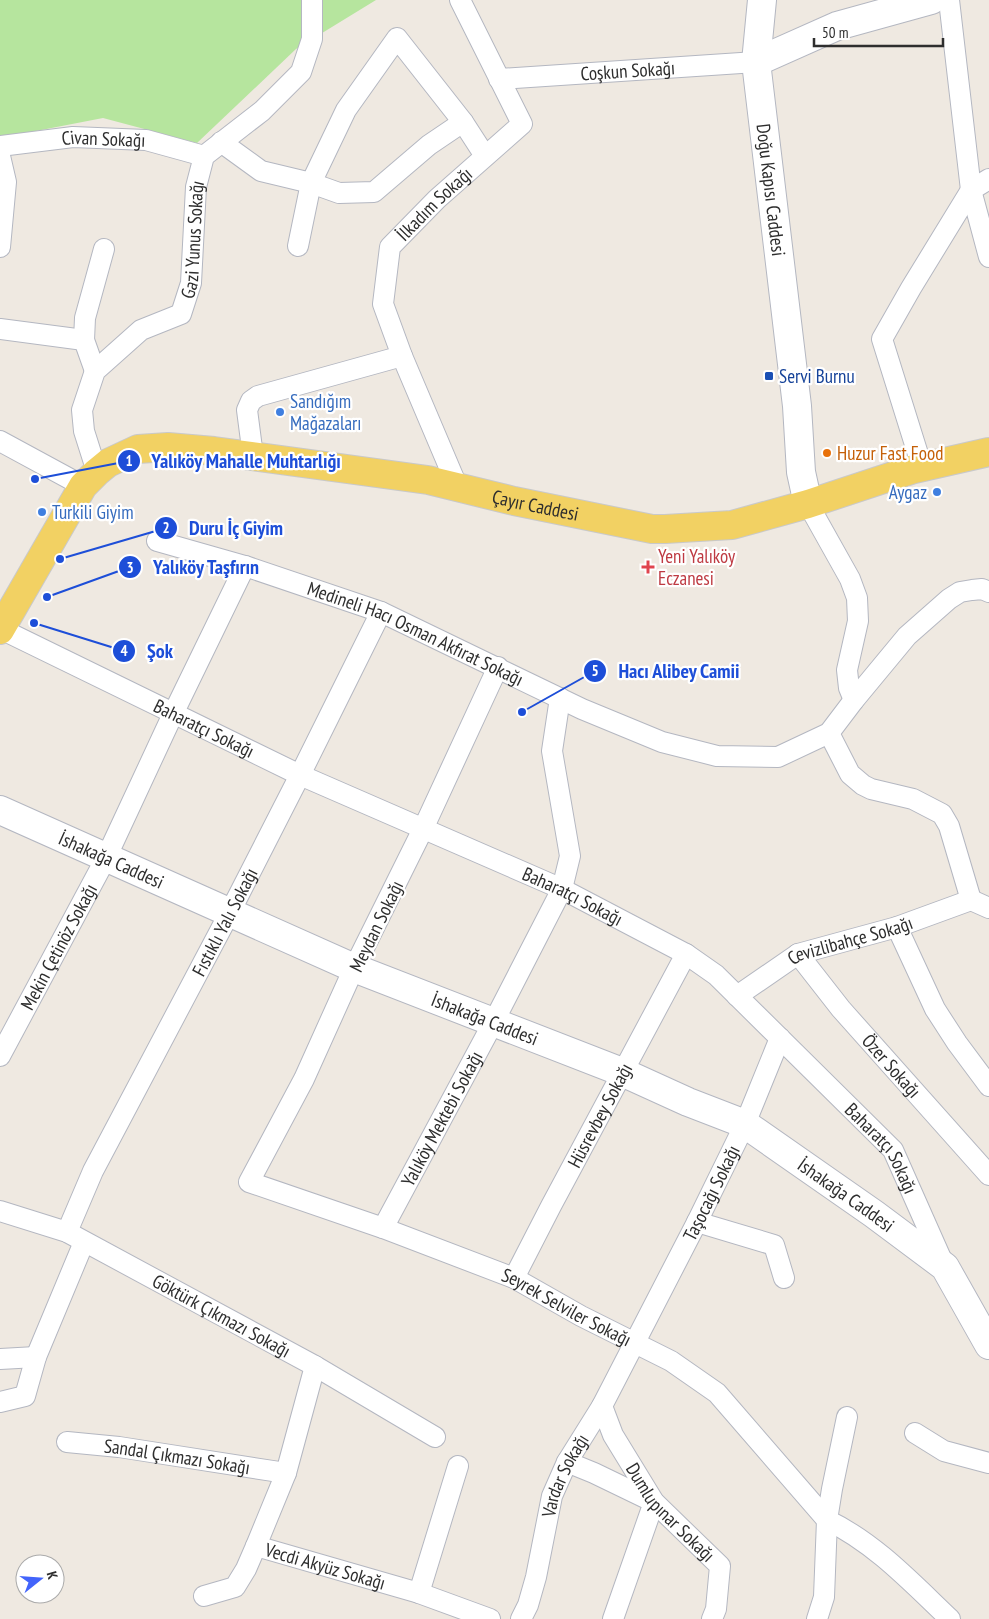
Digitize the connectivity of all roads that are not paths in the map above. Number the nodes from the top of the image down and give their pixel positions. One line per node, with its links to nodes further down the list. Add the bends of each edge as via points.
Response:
1 (312, 0): 9 (street, Gazi Yunus Sokağı, via 312,39 300,72 262,111)
2 (460, 0): 7 (street, İlkadım Sokağı)
3 (762, 0): 6 (street, Doğu Kapısı Caddesi)
4 (932, 0): 6 (street, via 837,26)
5 (949, 0): 16 (street)
6 (756, 62): 7 (street, Coşkun Sokağı); 31 (street, Doğu Kapısı Caddesi, via 797,406 801,472)
7 (499, 79): 13 (street, İlkadım Sokağı, via 522,124)
8 (463, 122): 13 (street); 15 (street, via 374,192 339,193); 15 (street, via 397,38 346,110)
9 (221, 142): 12 (street, Gazi Yunus Sokağı); 15 (street, via 261,171)
10 (0, 146): 12 (street, Civan Sokağı, via 72,137 146,140)
11 (0, 156): 18 (street, via 6,182)
12 (204, 156): 24 (street, Gazi Yunus Sokağı, via 196,187 191,284 181,314 141,330)
13 (485, 156): 23 (street, İlkadım Sokağı, via 390,247 383,304)
14 (989, 179): 16 (street)
15 (311, 183): 17 (street)
16 (971, 190): 20 (street); 28 (street, via 882,339)
17 (298, 246)
18 (0, 247)
19 (104, 249): 22 (street, via 85,318)
20 (989, 257)
21 (0, 329): 22 (street)
22 (84, 340): 24 (street)
23 (402, 356): 27 (street, via 250,400 247,410); 30 (street, İlkadım Sokağı)
24 (95, 370): 29 (street, via 82,410)
25 (0, 441): 29 (street)
26 (989, 452): 28 (main road, Çayır Caddesi)
27 (253, 456): 29 (main road, Çayır Caddesi, via 168,447 138,449 108,463); 30 (main road, Çayır Caddesi, via 428,480)
28 (922, 467): 31 (main road, Çayır Caddesi)
29 (89, 481): 36 (main road)
30 (458, 488): 31 (main road, Çayır Caddesi, via 652,529 732,525)
31 (808, 504): 39 (street, via 850,579 857,598 858,621 847,670)
32 (157, 541): 33 (street, Medineli Hacı Osman Akfırat Sokağı)
33 (245, 566): 35 (street, Medineli Hacı Osman Akfırat Sokağı); 40 (street, Mekin Çetinöz Sokağı)
34 (989, 592): 39 (street, Medineli Hacı Osman Akfırat Sokağı, via 982,589 960,592 949,599 907,636)
35 (381, 612): 37 (street, Medineli Hacı Osman Akfırat Sokağı); 42 (street, Fıstıklı Yalı Sokağı)
36 (1, 629): 40 (street, Baharatçı Sokağı)
37 (498, 667): 38 (street, Medineli Hacı Osman Akfırat Sokağı); 44 (street, Meydan Sokağı)
38 (560, 698): 41 (street, Medineli Hacı Osman Akfırat Sokağı, via 662,742 717,756 778,757); 46 (street, Yalıköy Mektebi Sokağı, via 552,751 570,856)
39 (854, 700): 41 (street, Medineli Hacı Osman Akfırat Sokağı)
40 (172, 714): 42 (street, Baharatçı Sokağı); 45 (street, Mekin Çetinöz Sokağı)
41 (829, 732): 47 (street, via 850,774 863,785 914,799 942,814 950,826)
42 (300, 775): 44 (street, Baharatçı Sokağı); 49 (street, Fıstıklı Yalı Sokağı)
43 (0, 810): 45 (street, İshakağa Caddesi)
44 (423, 828): 46 (street, Baharatçı Sokağı); 53 (street, Meydan Sokağı)
45 (106, 858): 49 (street, İshakağa Caddesi); 57 (street, Mekin Çetinöz Sokağı)
46 (562, 889): 51 (street, Baharatçı Sokağı); 55 (street, Yalıköy Mektebi Sokağı)
47 (971, 900): 48 (street); 50 (street, Cevizlibahçe Sokağı)
48 (989, 908)
49 (230, 912): 53 (street, İshakağa Caddesi); 66 (street, Fıstıklı Yalı Sokağı, via 93,1171)
50 (897, 927): 52 (street, Cevizlibahçe Sokağı); 59 (street, via 935,1009)
51 (686, 954): 54 (street, Baharatçı Sokağı, via 716,975); 58 (street, Hüsrevbey Sokağı)
52 (798, 954): 54 (street, Cevizlibahçe Sokağı); 61 (street, Özer Sokağı, via 841,1009)
53 (354, 968): 55 (street, İshakağa Caddesi); 62 (street, Meydan Sokağı, via 304,1079)
54 (737, 996): 56 (street, Baharatçı Sokağı)
55 (493, 1023): 58 (street, İshakağa Caddesi); 65 (street, Yalıköy Mektebi Sokağı)
56 (780, 1038): 60 (street, Taşocağı Sokağı); 67 (street, Baharatçı Sokağı, via 892,1150)
57 (0, 1056)
58 (622, 1072): 60 (street, İshakağa Caddesi); 68 (street, Hüsrevbey Sokağı)
59 (989, 1086)
60 (745, 1124): 64 (street, Taşocağı Sokağı); 67 (street, İshakağa Caddesi)
61 (989, 1175)
62 (250, 1182): 65 (street, Seyrek Selviler Sokağı)
63 (0, 1211): 66 (street, Göktürk Çıkmazı Sokağı)
64 (697, 1222): 69 (street, via 774,1245); 70 (street, Taşocağı Sokağı)
65 (383, 1228): 68 (street, Seyrek Selviler Sokağı)
66 (75, 1237): 72 (street, Fıstıklı Yalı Sokağı); 74 (street, Göktürk Çıkmazı Sokağı)
67 (945, 1267): 71 (street, Baharatçı Sokağı)
68 (514, 1278): 70 (street, Seyrek Selviler Sokağı)
69 (784, 1278)
70 (635, 1344): 76 (street, Vardar Sokağı); 86 (street, Seyrek Selviler Sokağı, via 671,1361 717,1393)
71 (989, 1345)
72 (36, 1357): 73 (street); 75 (street, Fıstıklı Yalı Sokağı, via 25,1396)
73 (0, 1359)
74 (315, 1366): 79 (street, Göktürk Çıkmazı Sokağı); 84 (street, Vecdi Akyüz Sokağı)
75 (0, 1402)
76 (602, 1406): 81 (street, Vardar Sokağı); 85 (street, Dumlupınar Sokağı, via 613,1435)
77 (847, 1417): 86 (street)
78 (914, 1433): 82 (street, via 944,1451)
79 (435, 1437)
80 (68, 1442): 84 (street, Sandal Çıkmazı Sokağı)
81 (567, 1462): 85 (street); 91 (street, Vardar Sokağı, via 552,1496 536,1577)
82 (989, 1464)
83 (458, 1466): 88 (street)
84 (286, 1472): 87 (street, Vecdi Akyüz Sokağı)
85 (654, 1502): 92 (street); 93 (street, Dumlupınar Sokağı, via 720,1566)
86 (827, 1520): 94 (street, via 824,1597); 95 (street, Seyrek Selviler Sokağı, via 846,1529 888,1561)
87 (256, 1546): 88 (street, Vecdi Akyüz Sokağı); 89 (street, via 235,1587)
88 (419, 1593): 90 (street, Vecdi Akyüz Sokağı)
89 (204, 1596)
90 (490, 1619)
91 (521, 1619)
92 (613, 1619)
93 (712, 1619)
94 (817, 1619)
95 (950, 1619)

